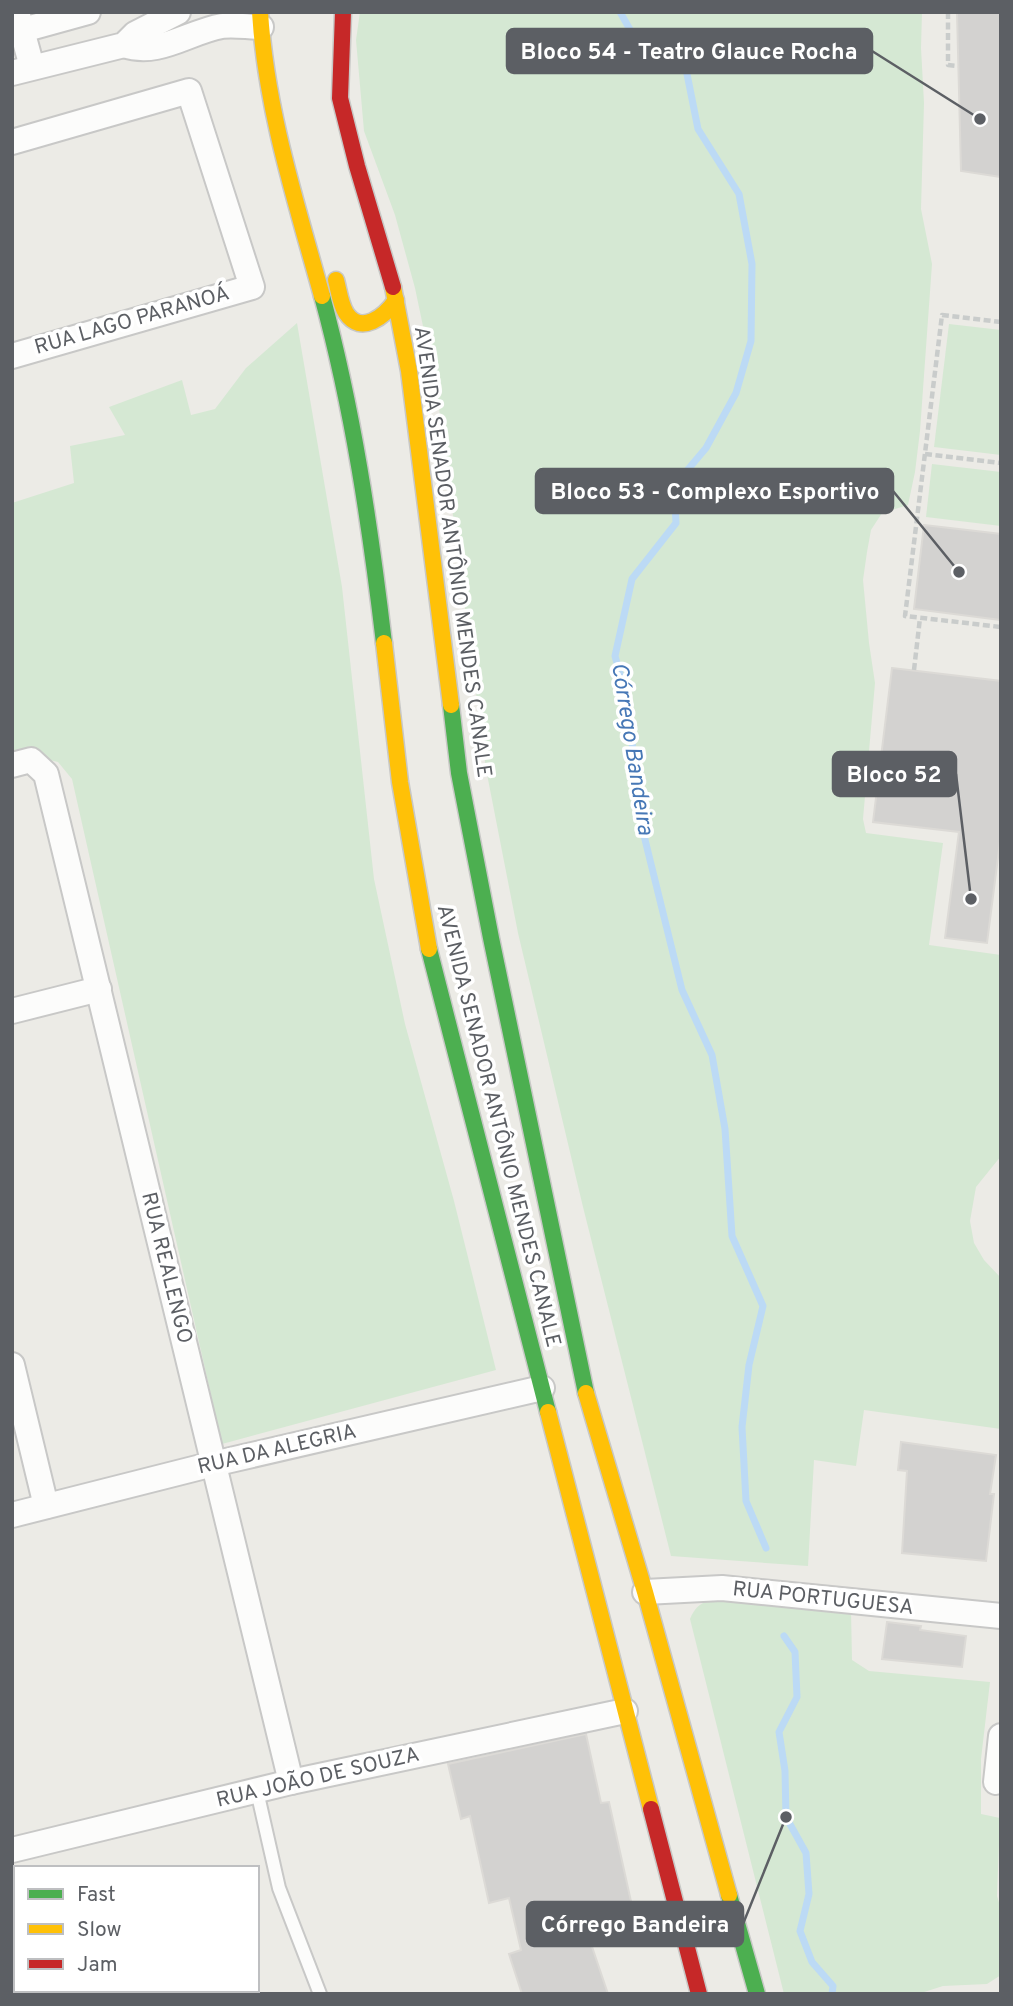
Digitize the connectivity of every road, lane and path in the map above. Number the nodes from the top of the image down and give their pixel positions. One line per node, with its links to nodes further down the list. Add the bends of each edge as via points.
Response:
1 (88, 12): 6 (street)
2 (177, 12): 7 (street, via 149,25)
3 (343, 12): 12 (main road, AVENIDA SENADOR ANTÔNIO MENDES CANALE, via 340,98)
4 (948, 12): 8 (path, via 948,65)
5 (261, 20): 7 (street, via 222,26 155,48); 11 (main road, AVENIDA SENADOR ANTÔNIO MENDES CANALE, via 262,58 275,125)
6 (17, 25): 9 (street)
7 (124, 45): 9 (street)
8 (958, 66)
9 (22, 70)
10 (12, 142): 14 (street, RUA LAGO PARANOÁ, via 189,90 252,287)
11 (309, 240): 12 (main road, via 330,264 351,320 376,320); 24 (main road, AVENIDA SENADOR ANTÔNIO MENDES CANALE, via 356,445 400,782 433,971)
12 (396, 300): 25 (main road, AVENIDA SENADOR ANTÔNIO MENDES CANALE, via 459,773)
13 (1001, 322): 15 (path, via 942,315)
14 (12, 356)
15 (925, 454): 16 (path); 17 (path, via 905,616)
16 (1001, 463)
17 (920, 618): 18 (path); 19 (path)
18 (1001, 627)
19 (914, 670)
20 (22, 762): 21 (street, RUA REALENGO, via 46,774)
21 (99, 989): 22 (street); 26 (street, RUA REALENGO)
22 (12, 1011)
23 (12, 1365): 27 (street)
24 (553, 1385): 25 (main road, via 574,1384); 26 (street, RUA DA ALEGRIA); 28 (main road, AVENIDA SENADOR ANTÔNIO MENDES CANALE)
25 (588, 1401): 31 (main road, AVENIDA SENADOR ANTÔNIO MENDES CANALE)
26 (213, 1464): 27 (street, RUA DA ALEGRIA); 35 (street, RUA REALENGO)
27 (46, 1506): 29 (street, RUA DA ALEGRIA)
28 (573, 1506): 30 (main road); 33 (main road, AVENIDA SENADOR ANTÔNIO MENDES CANALE)
29 (12, 1515)
30 (604, 1561)
31 (637, 1592): 32 (street, RUA PORTUGUESA, via 722,1588); 41 (main road, AVENIDA SENADOR ANTÔNIO MENDES CANALE)
32 (1001, 1616)
33 (625, 1711): 35 (street, RUA JOÃO DE SOUZA); 40 (main road, AVENIDA SENADOR ANTÔNIO MENDES CANALE)
34 (1001, 1736): 36 (street)
35 (291, 1782): 37 (street, RUA JOÃO DE SOUZA)
36 (996, 1782)
37 (257, 1790): 38 (street, RUA JOÃO DE SOUZA); 39 (lane, via 279,1888)
38 (12, 1850)
39 (320, 1994)
40 (699, 1994)
41 (757, 1994)

